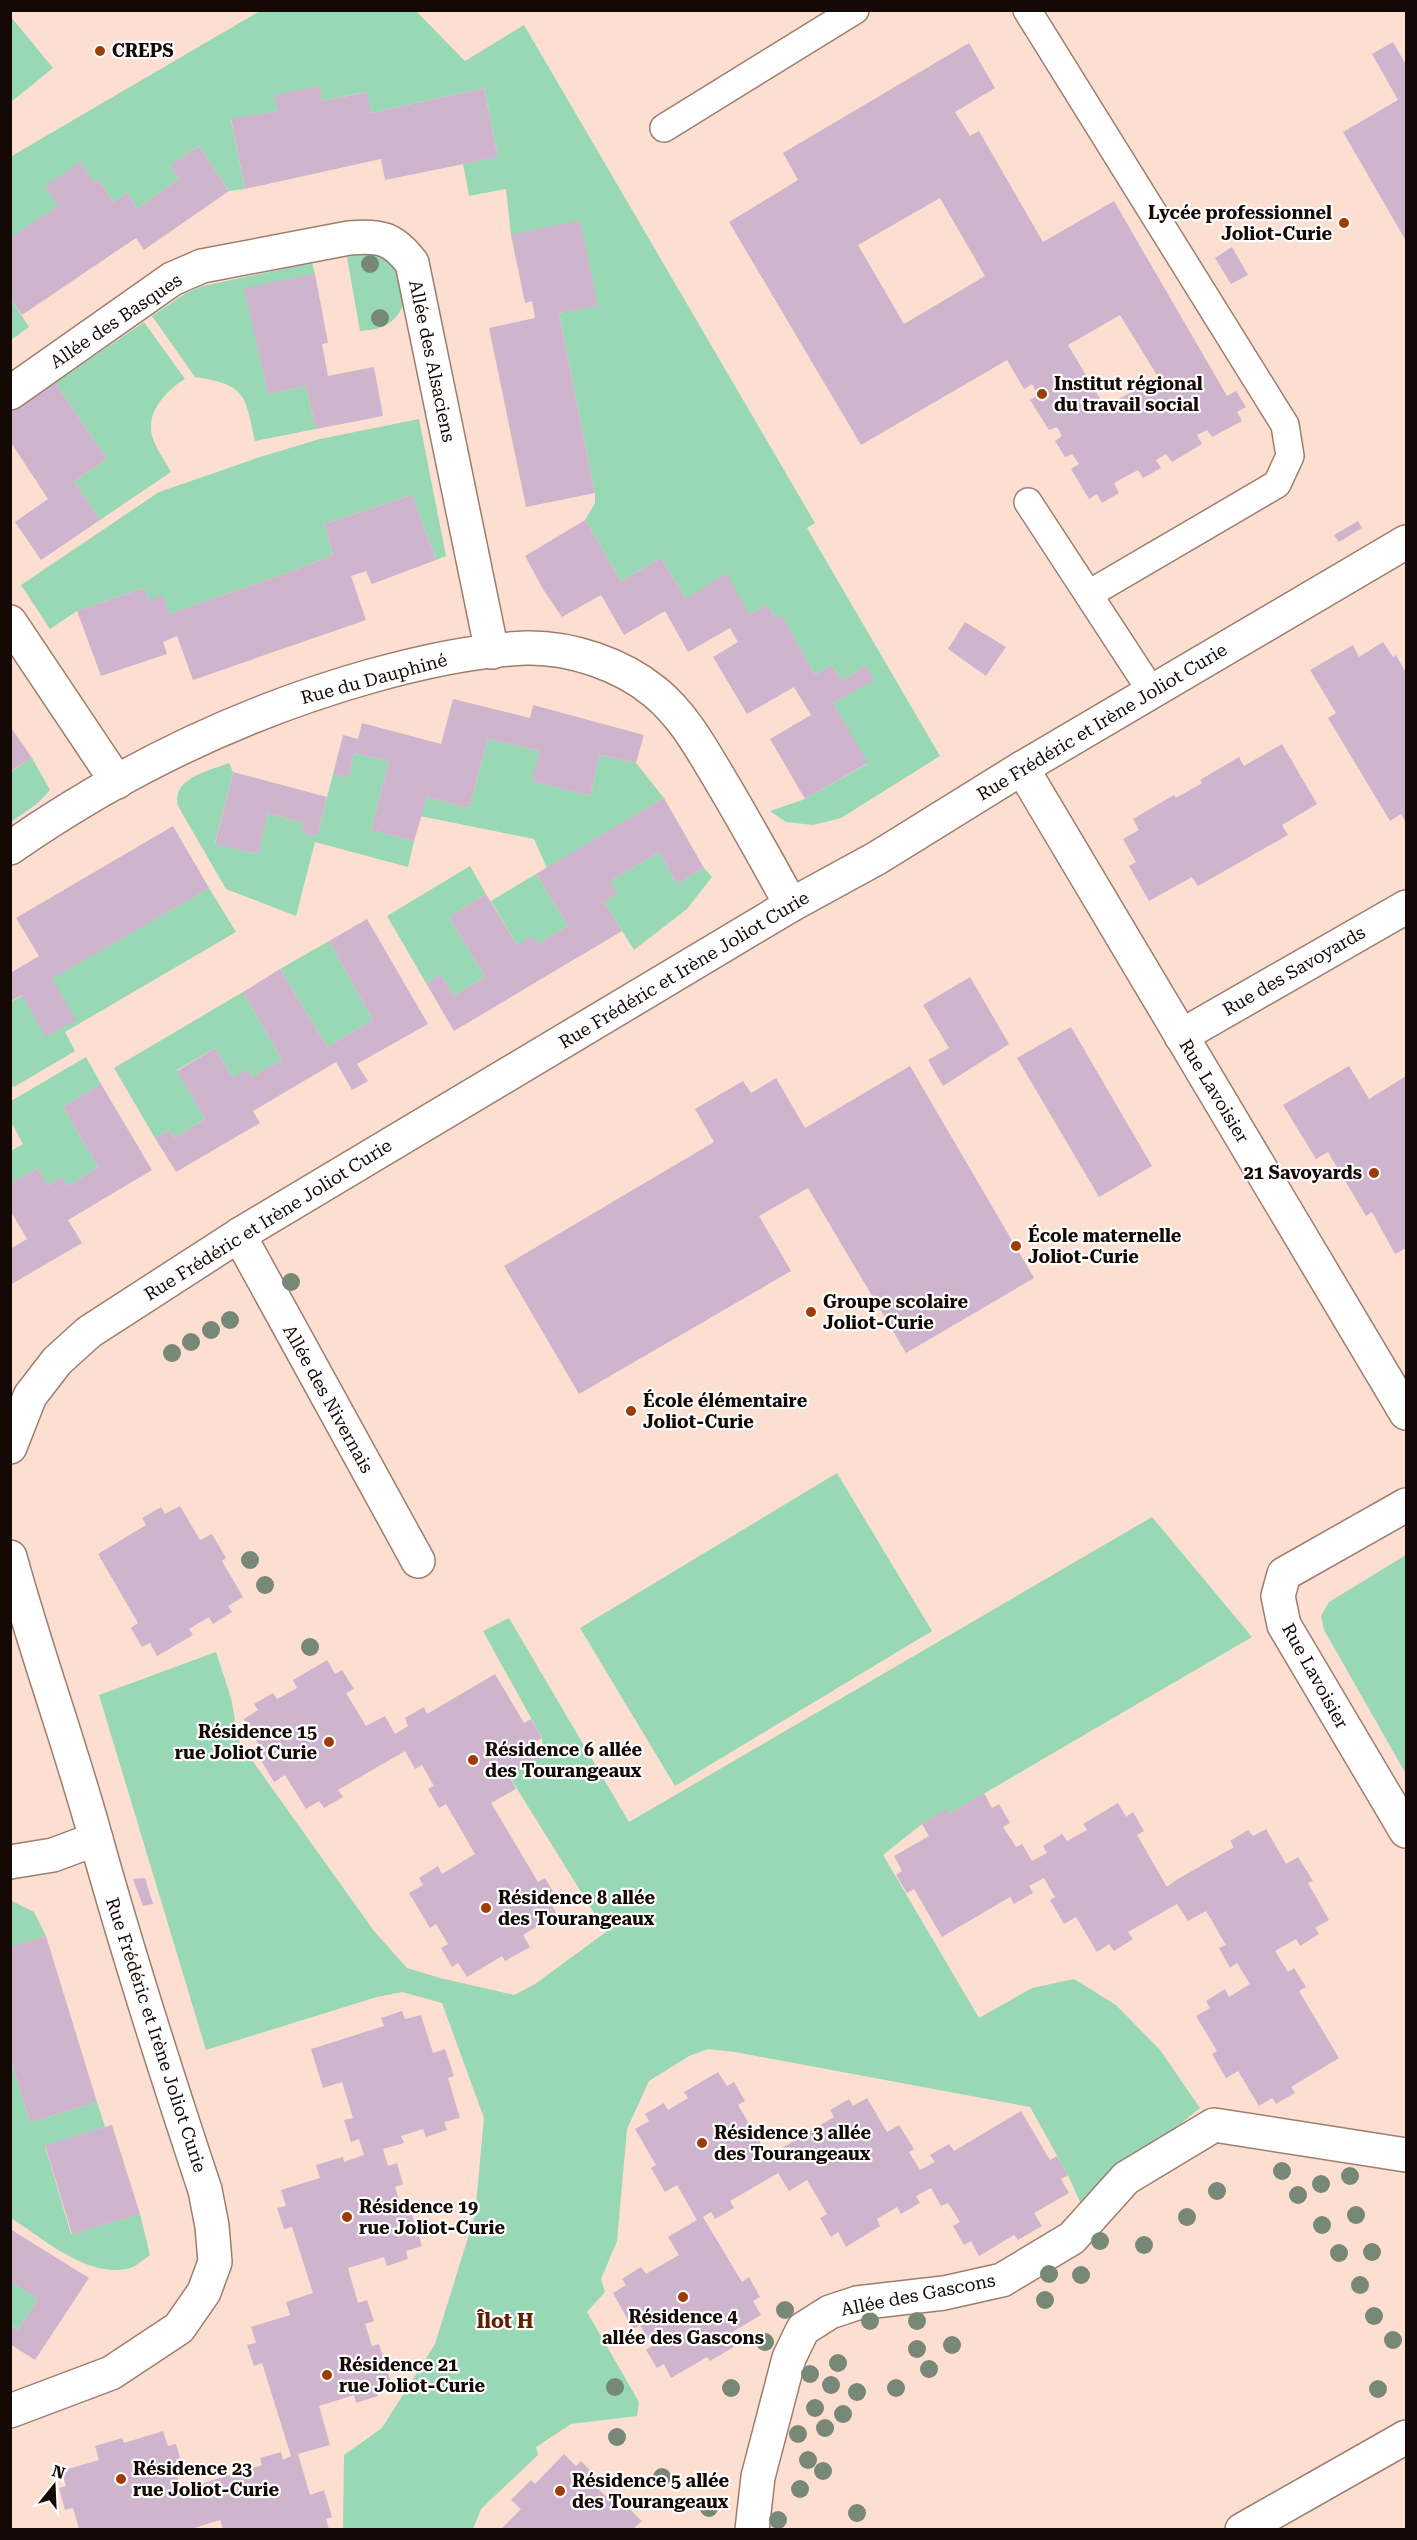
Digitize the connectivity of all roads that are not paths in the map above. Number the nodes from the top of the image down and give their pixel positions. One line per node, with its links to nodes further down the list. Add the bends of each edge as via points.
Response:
1 (855, 10): 3 (lane)
2 (1028, 10): 8 (lane, via 1285,424 1290,456 1277,484)
3 (663, 128)
4 (227, 261): 5 (street, Allée des Basques, via 202,266 172,279); 10 (street, Allée des Alsaciens, via 367,236 393,243 412,263)
5 (10, 393)
6 (1028, 502): 8 (lane)
7 (1407, 542): 11 (street, Rue Frédéric et Irène Joliot Curie)
8 (1089, 594): 11 (lane)
9 (10, 622): 13 (street)
10 (492, 652): 13 (street, Rue du Dauphiné, via 403,667 293,701 210,733); 15 (street, Rue du Dauphiné, via 527,648 583,656 631,676 655,692 691,731)
11 (1152, 692): 12 (street, Rue Frédéric et Irène Joliot Curie)
12 (1022, 768): 15 (street, Rue Frédéric et Irène Joliot Curie, via 877,858); 17 (street, Rue Lavoisier)
13 (117, 782): 14 (street, Rue du Dauphiné)
14 (10, 848)
15 (791, 905): 18 (street, Rue Frédéric et Irène Joliot Curie)
16 (1407, 907): 17 (street, Rue des Savoyards)
17 (1181, 1036): 19 (street, Rue Lavoisier)
18 (239, 1235): 20 (street, Rue Frédéric et Irène Joliot Curie, via 89,1332 57,1361 30,1396); 23 (street, Allée des Nivernais)
19 (1407, 1413)
20 (10, 1447)
21 (1407, 1505): 24 (street, Rue Lavoisier, via 1284,1574 1278,1596 1284,1625)
22 (10, 1557): 25 (street, Rue Frédéric et Irène Joliot Curie)
23 (418, 1561)
24 (1407, 1831)
25 (96, 1839): 26 (street, via 53,1855); 28 (street, Rue Frédéric et Irène Joliot Curie, via 123,1937 205,2190 215,2262 204,2292 180,2328 111,2373)
26 (10, 1862)
27 (1407, 2155): 30 (street, Allée des Gascons, via 1214,2125 1126,2178 1072,2238 1002,2280 944,2293 857,2303 830,2312 803,2329 789,2358 758,2477)
28 (10, 2411)
29 (1407, 2437): 31 (street)
30 (752, 2529)
31 (1242, 2529)

